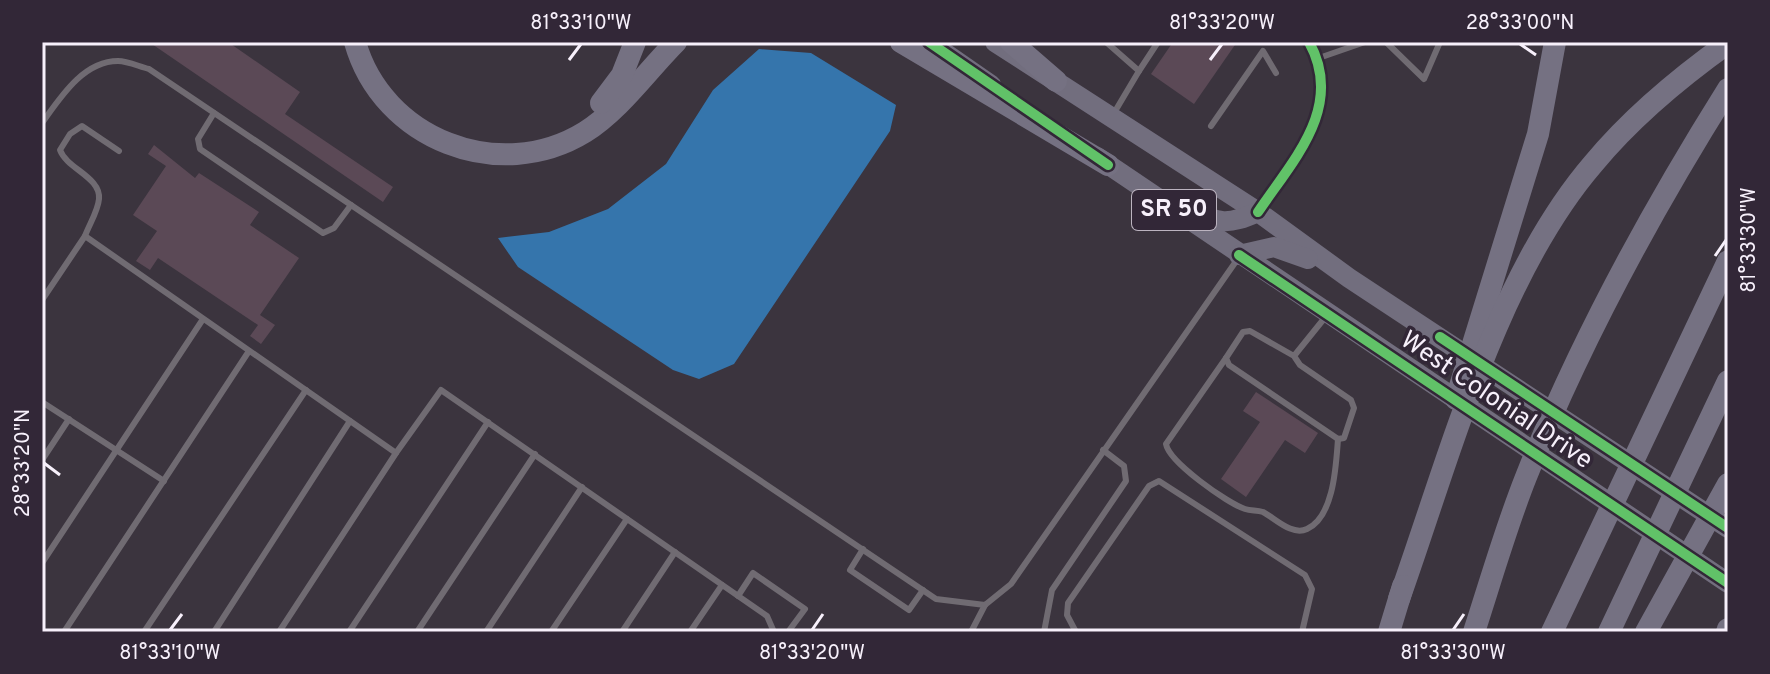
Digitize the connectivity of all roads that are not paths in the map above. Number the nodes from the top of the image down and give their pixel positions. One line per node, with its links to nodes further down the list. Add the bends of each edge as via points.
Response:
1 (355, 42): 4 (highway, via 372,83 392,108 451,147 491,155 531,153 585,132)
2 (366, 42): 3 (highway, via 394,93 420,117 459,137 499,144 551,135 595,109 622,75)
3 (635, 42)
4 (676, 42)
5 (901, 42): 27 (highway)
6 (929, 42): 27 (highway, West Colonial Drive / SR 50)
7 (995, 42): 20 (highway, West Colonial Drive / SR 50)
8 (1011, 42): 20 (highway)
9 (1106, 42): 18 (lane)
10 (1158, 42): 18 (lane)
11 (1309, 42): 17 (street)
12 (1365, 42): 17 (lane)
13 (1386, 42): 14 (lane, via 1424,79)
14 (1440, 42)
15 (1555, 42): 37 (highway, via 1538,134)
16 (1727, 44): 37 (highway, via 1680,79 1592,164)
17 (1316, 59): 29 (street, via 1321,105 1315,127)
18 (1139, 71): 23 (lane)
19 (1276, 73): 25 (lane, via 1263,51)
20 (1056, 81): 23 (highway, West Colonial Drive / SR 50)
21 (1728, 89): 44 (highway, via 1627,265)
22 (214, 113): 24 (lane, via 149,69 119,61 98,66 72,83); 28 (lane); 28 (lane, via 198,139 200,149 323,233 334,228)
23 (1112, 117): 29 (highway, West Colonial Drive / SR 50)
24 (42, 123)
25 (1211, 126)
26 (119, 151): 30 (lane, via 82,126 60,150 96,184 100,199)
27 (1108, 165): 29 (highway, via 1211,220 1232,223); 31 (highway, West Colonial Drive / SR 50)
28 (351, 205): 60 (lane)
29 (1258, 212): 33 (highway, West Colonial Drive / SR 50)
30 (85, 236): 34 (lane); 36 (lane)
31 (1239, 255): 33 (highway, via 1285,249); 35 (highway, West Colonial Drive / SR 50); 50 (lane)
32 (1728, 261): 86 (highway)
33 (1349, 278): 44 (highway, West Colonial Drive / SR 50)
34 (42, 300)
35 (1327, 315): 39 (lane); 53 (highway, West Colonial Drive / SR 50)
36 (203, 319): 38 (lane); 49 (lane)
37 (1489, 322): 84 (highway)
38 (249, 351): 42 (lane); 55 (lane)
39 (1294, 356): 40 (lane, via 1250,331 1243,332); 48 (lane, via 1351,400 1354,408 1344,438)
40 (1226, 358): 48 (lane); 48 (lane, via 1166,444 1176,463 1246,509 1302,531 1327,505)
41 (1728, 381): 87 (highway)
42 (306, 390): 46 (lane); 69 (lane)
43 (42, 402): 45 (lane)
44 (1554, 414): 53 (highway); 59 (highway, West Colonial Drive / SR 50)
45 (69, 419): 49 (lane); 54 (lane)
46 (350, 421): 51 (lane); 70 (lane)
47 (488, 422): 51 (lane, via 441,390); 52 (lane); 72 (lane)
48 (1338, 439)
49 (117, 450): 55 (lane); 62 (lane)
50 (1103, 450): 67 (lane, via 1011,584); 81 (lane, via 1124,466 1126,481 1052,590)
51 (396, 453): 71 (lane)
52 (535, 454): 57 (lane); 73 (lane)
53 (1537, 454): 63 (highway, West Colonial Drive / SR 50); 85 (highway)
54 (42, 460)
55 (164, 481): 68 (lane)
56 (1728, 484): 88 (highway)
57 (582, 487): 58 (lane); 74 (lane)
58 (627, 519): 61 (lane); 75 (lane)
59 (1728, 528)
60 (863, 549): 65 (lane); 65 (lane, via 850,570 909,610)
61 (675, 552): 64 (lane); 76 (lane)
62 (42, 563)
63 (1728, 583)
64 (722, 585): 66 (lane); 77 (lane)
65 (923, 590): 67 (lane, via 936,599)
66 (738, 596): 78 (lane, via 767,616); 79 (lane, via 753,573 805,609)
67 (985, 605): 80 (lane)
68 (64, 632)
69 (144, 632)
70 (214, 632)
71 (279, 632)
72 (349, 632)
73 (417, 632)
74 (486, 632)
75 (551, 632)
76 (622, 632)
77 (690, 632)
78 (774, 632)
79 (788, 632)
80 (971, 632)
81 (1044, 632)
82 (1076, 632): 83 (lane, via 1067,615 1068,603 1149,486 1159,481 1305,575 1312,589)
83 (1302, 632)
84 (1389, 632)
85 (1474, 632)
86 (1552, 632)
87 (1609, 632)
88 (1646, 632)

